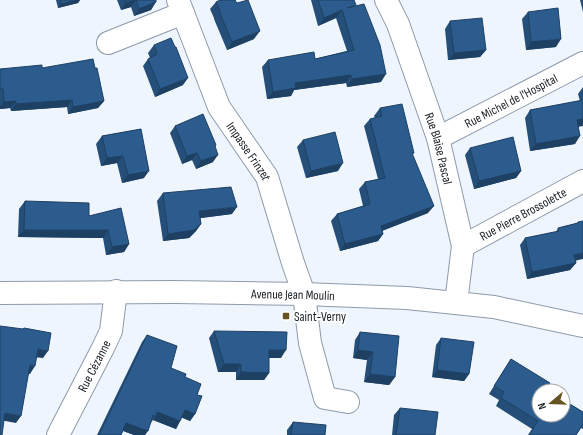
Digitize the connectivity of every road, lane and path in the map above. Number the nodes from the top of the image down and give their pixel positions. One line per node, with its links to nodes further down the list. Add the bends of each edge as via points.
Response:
1 (386, 0): 5 (street, Rue Blaise Pascal, via 398,24)
2 (180, 6): 3 (street, Impasse Frinzet); 10 (street, Impasse Frinzet, via 219,107 267,177)
3 (108, 43)
4 (583, 63): 5 (street, Rue Michel de l'Hospital)
5 (438, 138): 7 (street, Rue Blaise Pascal)
6 (583, 181): 7 (street, Rue Pierre Brossolette)
7 (463, 246): 11 (street, Rue Blaise Pascal)
8 (116, 291): 9 (street, Avenue Jean Moulin); 10 (street, Avenue Jean Moulin); 14 (street, Rue Cézanne, via 111,331)
9 (0, 293)
10 (304, 294): 11 (street, Avenue Jean Moulin, via 407,298); 13 (street, Impasse Frinzet, via 310,343 325,398)
11 (456, 303): 12 (street, Avenue Jean Moulin, via 494,307)
12 (583, 326)
13 (348, 402)
14 (58, 435)

